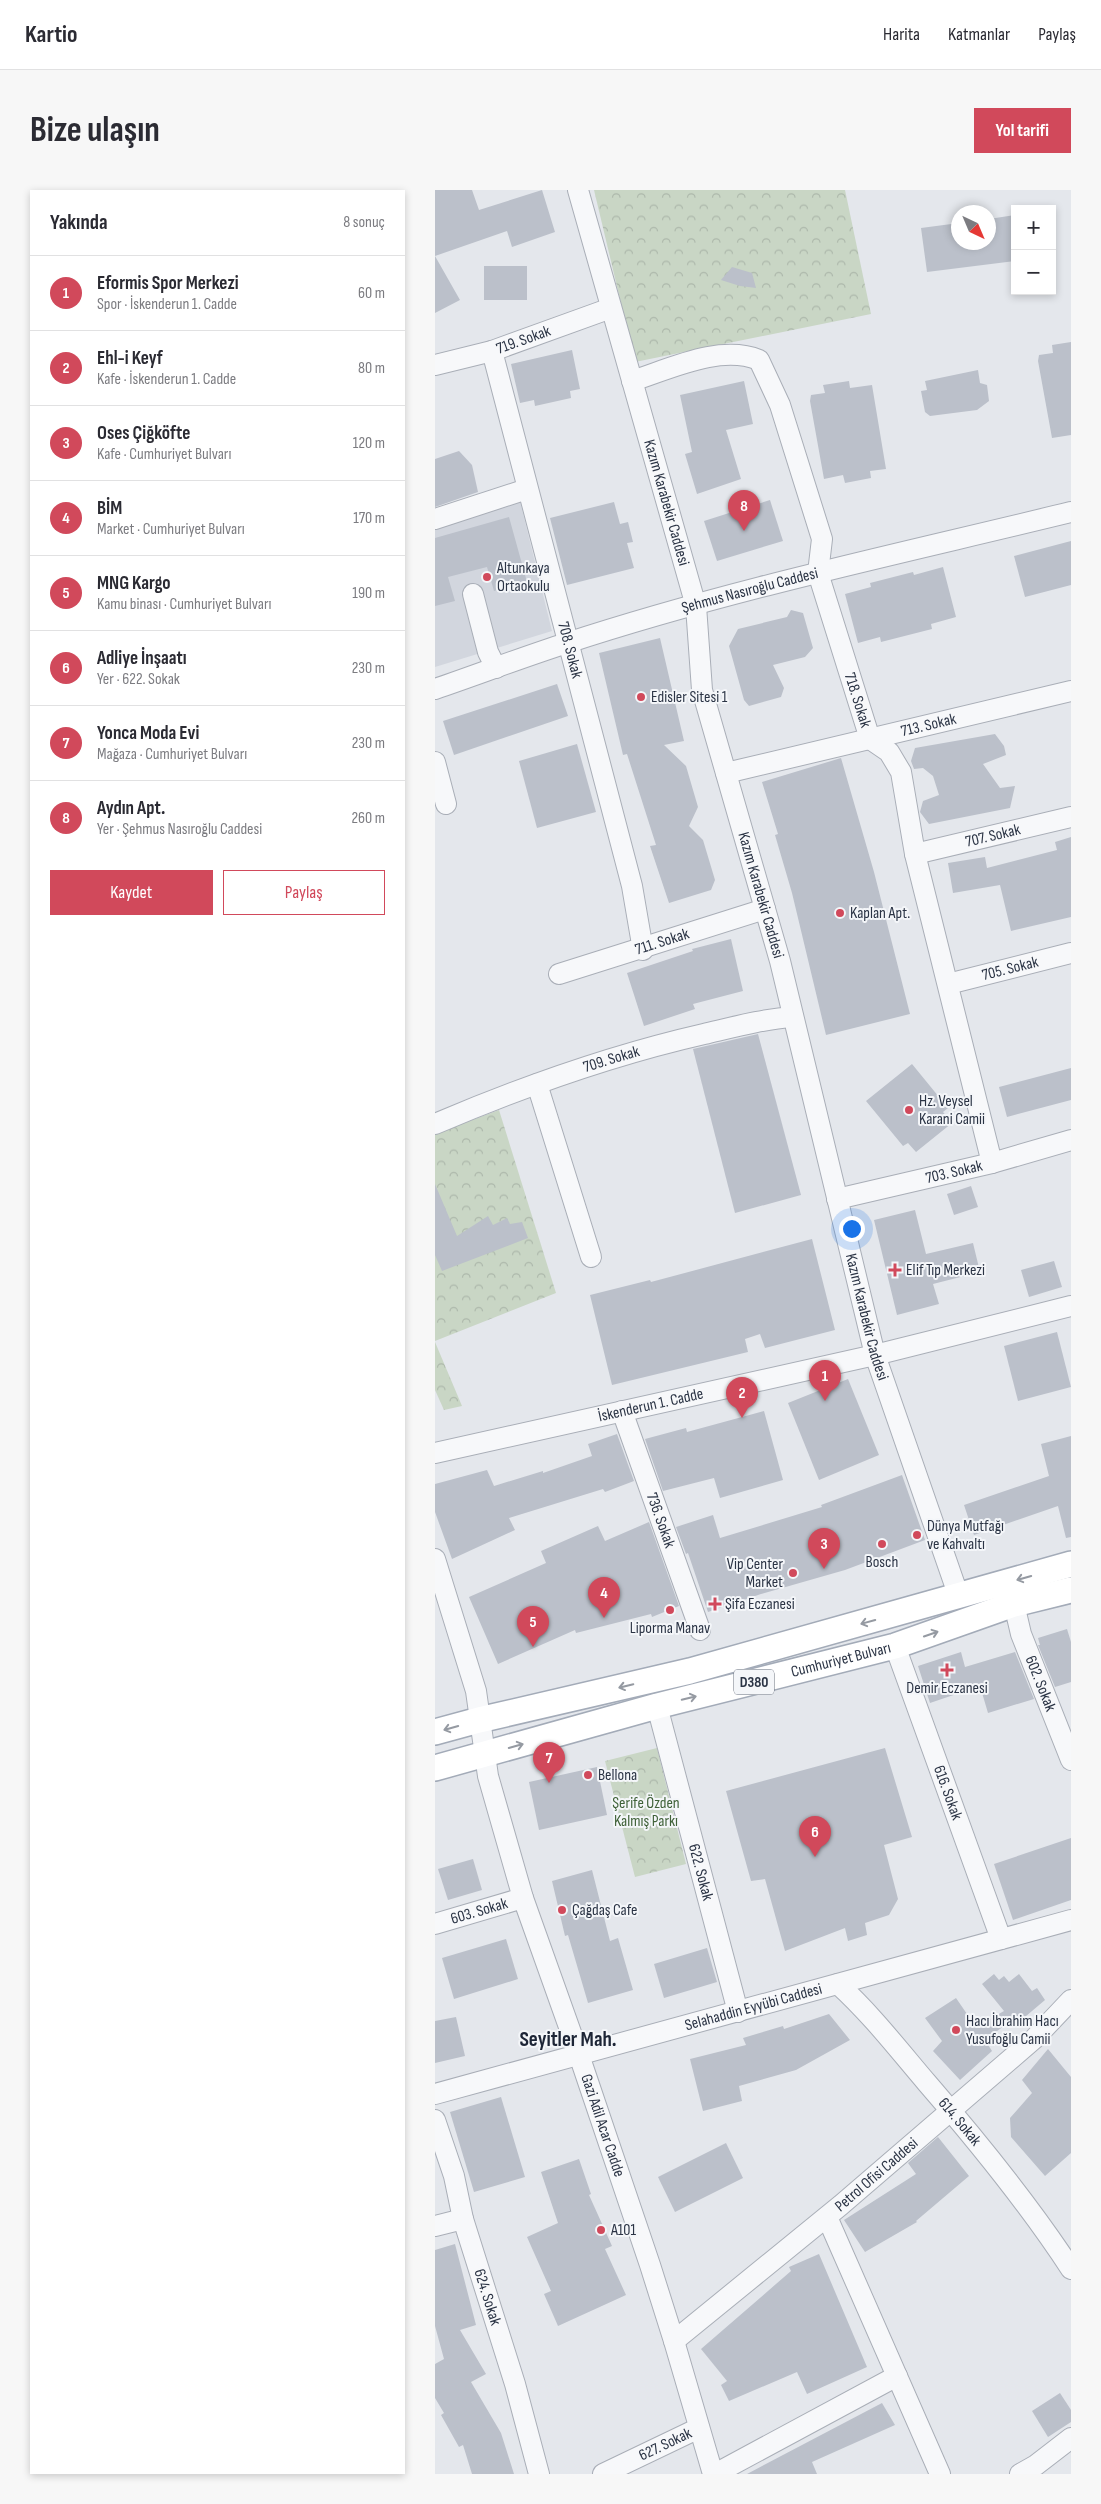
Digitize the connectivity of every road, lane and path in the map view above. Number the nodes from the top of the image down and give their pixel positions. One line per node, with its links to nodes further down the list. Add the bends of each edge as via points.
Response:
1 (578, 190): 2 (street, Kazım Karabekir Caddesi)
2 (611, 308): 3 (street, 719. Sokak); 5 (street, Kazım Karabekir Caddesi)
3 (493, 351): 4 (street, 719. Sokak); 6 (street, 708. Sokak)
4 (435, 365)
5 (632, 381): 9 (street, 718. Sokak, via 711,356 748,356 759,360 780,405 822,539); 11 (street, Kazım Karabekir Caddesi)
6 (527, 489): 8 (street); 12 (street, 708. Sokak)
7 (1071, 512): 9 (street, Şehmus Nasıroğlu Caddesi)
8 (435, 519)
9 (818, 573): 11 (street, Şehmus Nasıroğlu Caddesi); 16 (street, 718. Sokak)
10 (473, 594): 13 (street, via 488,652)
11 (696, 606): 12 (street, Şehmus Nasıroğlu Caddesi); 18 (street, Kazım Karabekir Caddesi, via 702,690)
12 (567, 643): 13 (street, Şehmus Nasıroğlu Caddesi); 23 (street, 708. Sokak, via 632,886)
13 (496, 668): 14 (street, Şehmus Nasıroğlu Caddesi)
14 (435, 689)
15 (1071, 691): 16 (street, 713. Sokak)
16 (870, 739): 18 (street, 713. Sokak); 21 (street, 718. Sokak, via 889,752 901,772)
17 (435, 762): 19 (street)
18 (726, 773): 22 (street, Kazım Karabekir Caddesi)
19 (446, 804)
20 (1071, 817): 21 (street, 707. Sokak)
21 (915, 854): 26 (street, 718. Sokak)
22 (765, 909): 23 (street, 711. Sokak); 27 (street, Kazım Karabekir Caddesi)
23 (643, 950): 25 (street, 711. Sokak)
24 (1071, 953): 26 (street, 705. Sokak)
25 (559, 974)
26 (948, 984): 31 (street, 718. Sokak)
27 (793, 1017): 28 (street, 709. Sokak, via 770,1018 656,1045); 32 (street, Kazım Karabekir Caddesi)
28 (537, 1084): 29 (street, 709. Sokak); 33 (street)
29 (435, 1124)
30 (1071, 1140): 31 (street, 703. Sokak)
31 (992, 1162): 32 (street, 703. Sokak)
32 (837, 1198): 35 (street, Kazım Karabekir Caddesi)
33 (591, 1257)
34 (1071, 1306): 35 (street, İskenderun 1. Cadde)
35 (875, 1355): 36 (street, İskenderun 1. Cadde); 41 (street, Kazım Karabekir Caddesi)
36 (621, 1411): 37 (street, İskenderun 1. Cadde); 43 (street, 736. Sokak)
37 (435, 1453)
38 (435, 1559): 46 (street, Gazi Adil Acar Cadde, via 476,1690)
39 (1071, 1564): 41 (main road, Cumhuriyet Bulvarı / D380, one-way to 41)
40 (1071, 1590): 42 (main road, Cumhuriyet Bulvarı / D380)
41 (959, 1597): 46 (main road, Cumhuriyet Bulvarı / D380, one-way to 46, via 690,1671)
42 (1014, 1604): 44 (main road, Cumhuriyet Bulvarı / D380, one-way to 42); 49 (street, 602. Sokak, via 1021,1634)
43 (700, 1630)
44 (895, 1646): 45 (main road, Cumhuriyet Bulvarı / D380, one-way to 44); 54 (street, 616. Sokak)
45 (657, 1706): 48 (main road, Cumhuriyet Bulvarı / D380, one-way to 45); 57 (street, 622. Sokak)
46 (479, 1720): 47 (main road, Cumhuriyet Bulvarı / D380, one-way to 47); 48 (street, Gazi Adil Acar Cadde)
47 (435, 1732)
48 (484, 1756): 50 (main road, Cumhuriyet Bulvarı / D380); 51 (street, Gazi Adil Acar Cadde)
49 (1071, 1760)
50 (435, 1768)
51 (523, 1898): 53 (street, 603. Sokak); 58 (street, Gazi Adil Acar Cadde)
52 (1071, 1920): 54 (street, Selahaddin Eyyübi Caddesi)
53 (435, 1924)
54 (1001, 1940): 55 (street, Selahaddin Eyyübi Caddesi)
55 (838, 1984): 57 (street, Selahaddin Eyyübi Caddesi); 60 (street, 614. Sokak, via 860,2004)
56 (1071, 2000): 60 (street, Petrol Ofisi Caddesi, via 1034,2039)
57 (738, 2012): 58 (street, Selahaddin Eyyübi Caddesi)
58 (579, 2055): 59 (street, Selahaddin Eyyübi Caddesi); 67 (street, Gazi Adil Acar Cadde)
59 (435, 2094)
60 (950, 2110): 62 (street, Petrol Ofisi Caddesi); 65 (street, 614. Sokak)
61 (435, 2120): 63 (street, 624. Sokak, via 454,2176)
62 (827, 2216): 67 (street, Petrol Ofisi Caddesi); 68 (street)
63 (463, 2219): 64 (street); 71 (street, 624. Sokak, via 515,2384)
64 (435, 2226)
65 (1065, 2248): 66 (street, 614. Sokak)
66 (1071, 2269)
67 (675, 2341): 69 (street, Gazi Adil Acar Cadde)
68 (897, 2376): 73 (street); 74 (street)
69 (699, 2428): 72 (street, 627. Sokak); 73 (street, Gazi Adil Acar Cadde)
70 (1071, 2438): 75 (street)
71 (539, 2474)
72 (603, 2474)
73 (714, 2474)
74 (940, 2474)
75 (1020, 2474)

